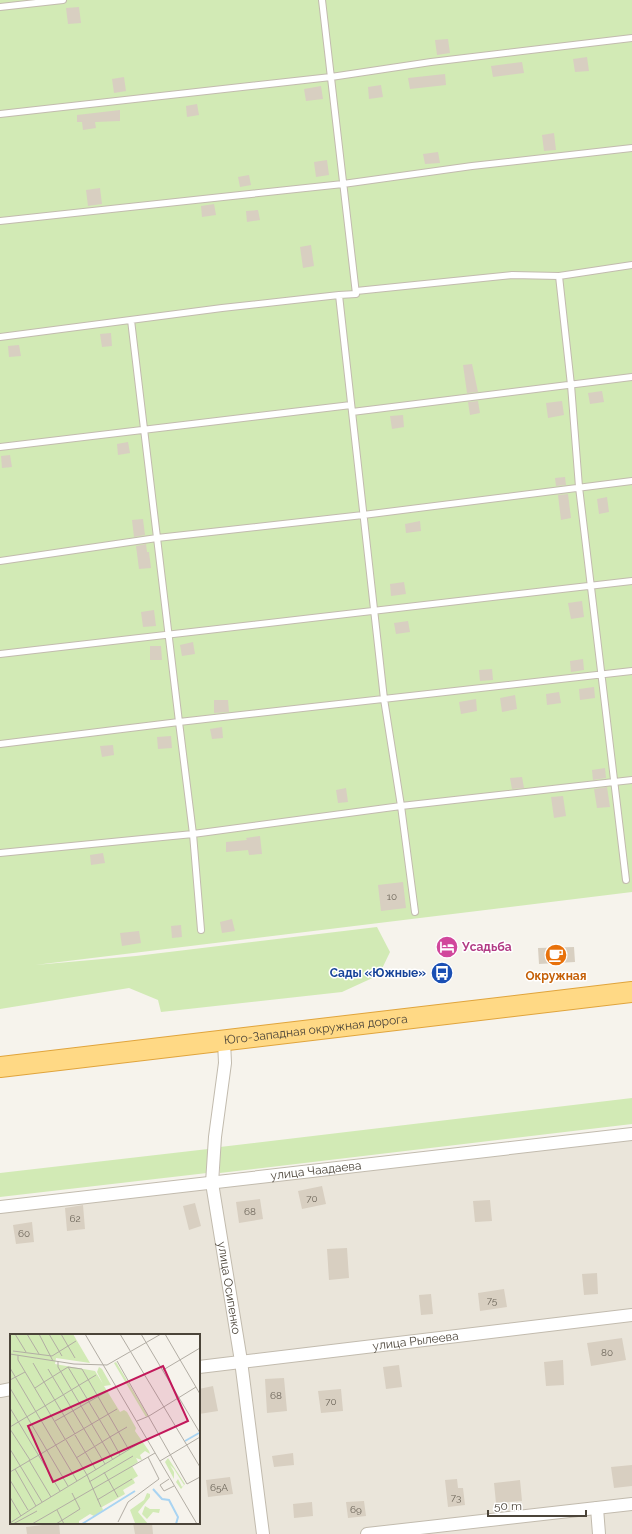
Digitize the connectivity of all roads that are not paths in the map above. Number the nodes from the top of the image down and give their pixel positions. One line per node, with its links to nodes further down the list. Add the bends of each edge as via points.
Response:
1 (63, 0): 3 (lane)
2 (322, 0): 5 (lane)
3 (0, 7)
4 (632, 38): 5 (lane)
5 (331, 77): 6 (lane); 8 (lane)
6 (0, 114)
7 (632, 148): 8 (lane)
8 (343, 184): 9 (lane); 12 (lane)
9 (0, 221)
10 (632, 265): 11 (lane)
11 (559, 276): 12 (lane, via 512,275); 17 (lane)
12 (356, 291): 13 (lane, via 356,294)
13 (339, 295): 14 (lane); 18 (lane)
14 (130, 320): 15 (lane); 19 (lane)
15 (0, 337)
16 (632, 377): 17 (lane)
17 (571, 385): 18 (lane); 22 (lane)
18 (352, 408): 19 (lane); 23 (lane)
19 (144, 430): 20 (lane); 24 (lane)
20 (0, 447)
21 (632, 481): 22 (lane)
22 (578, 487): 23 (lane); 27 (lane)
23 (364, 514): 24 (lane); 28 (lane)
24 (157, 538): 25 (lane); 29 (lane)
25 (0, 561)
26 (632, 581): 27 (lane)
27 (591, 586): 28 (lane); 32 (lane)
28 (374, 612): 29 (lane); 33 (lane)
29 (169, 635): 30 (lane); 34 (lane)
30 (0, 654)
31 (632, 672): 32 (lane)
32 (602, 675): 33 (lane); 37 (lane)
33 (384, 698): 34 (lane); 38 (lane)
34 (179, 722): 35 (lane); 39 (lane)
35 (0, 744)
36 (632, 780): 37 (lane)
37 (614, 782): 38 (lane); 41 (lane)
38 (401, 806): 39 (lane); 42 (lane)
39 (193, 834): 40 (lane); 43 (lane)
40 (0, 853)
41 (626, 880)
42 (415, 912)
43 (200, 930)
44 (632, 992): 45 (highway, Юго-Западная окружная дорога)
45 (224, 1041): 46 (highway, Юго-Западная окружная дорога); 48 (street, улица Осипенко, via 225,1063)
46 (0, 1068)
47 (632, 1134): 48 (street, улица Чаадаева)
48 (212, 1183): 49 (street, улица Чаадаева); 51 (street, улица Осипенко)
49 (0, 1207)
50 (632, 1315): 51 (street, улица Рылеева)
51 (241, 1361): 52 (street, улица Рылеева); 57 (street, улица Осипенко)
52 (200, 1366)
53 (10, 1389): 54 (street)
54 (0, 1390)
55 (632, 1504): 56 (street)
56 (597, 1508): 58 (street); 59 (street)
57 (263, 1534)
58 (367, 1534)
59 (600, 1534)

